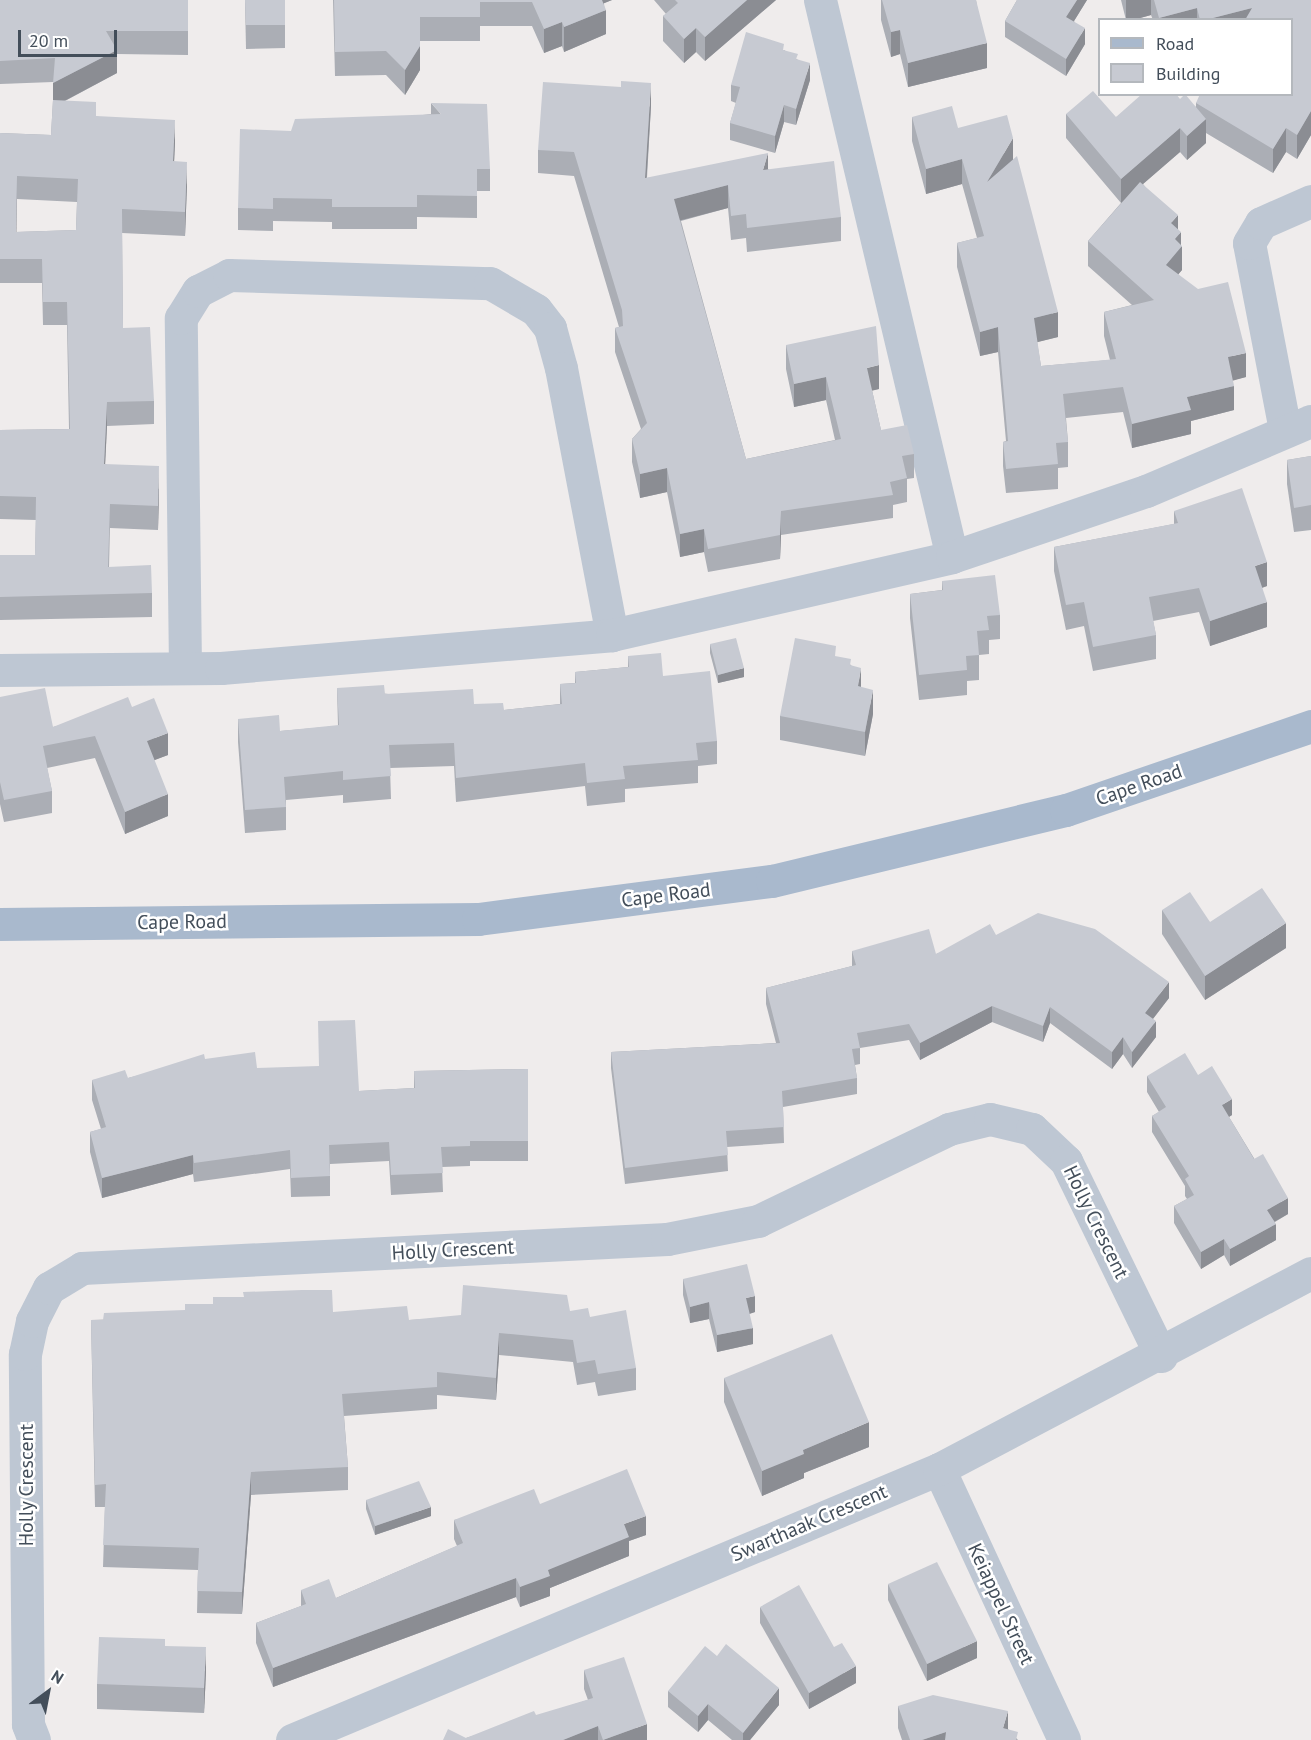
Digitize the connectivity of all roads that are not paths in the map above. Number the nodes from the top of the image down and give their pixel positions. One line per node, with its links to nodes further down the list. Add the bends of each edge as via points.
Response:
1 (820, 0): 4 (street)
2 (1311, 201): 3 (street, via 1261,223 1249,243)
3 (1298, 426): 4 (street, via 1146,491)
4 (952, 557): 5 (street)
5 (612, 635): 6 (street, via 410,655); 6 (street, via 561,368 550,328 536,310 490,283 229,275 198,291 182,318)
6 (186, 668): 7 (street)
7 (0, 670)
8 (1311, 726): 9 (main road, Cape Road, via 1066,810 772,881 478,919)
9 (0, 924)
10 (1311, 1273): 11 (street, Swarthaak Crescent)
11 (1161, 1356): 12 (street, Swarthaak Crescent); 13 (street, Holly Crescent, via 1066,1161 1032,1129 990,1119 949,1129 758,1221 667,1239 82,1268 49,1288 32,1321 25,1354 28,1724)
12 (939, 1469): 14 (street, Swarthaak Crescent); 15 (street, Keiappel Street)
13 (34, 1740)
14 (292, 1740)
15 (1064, 1740)

